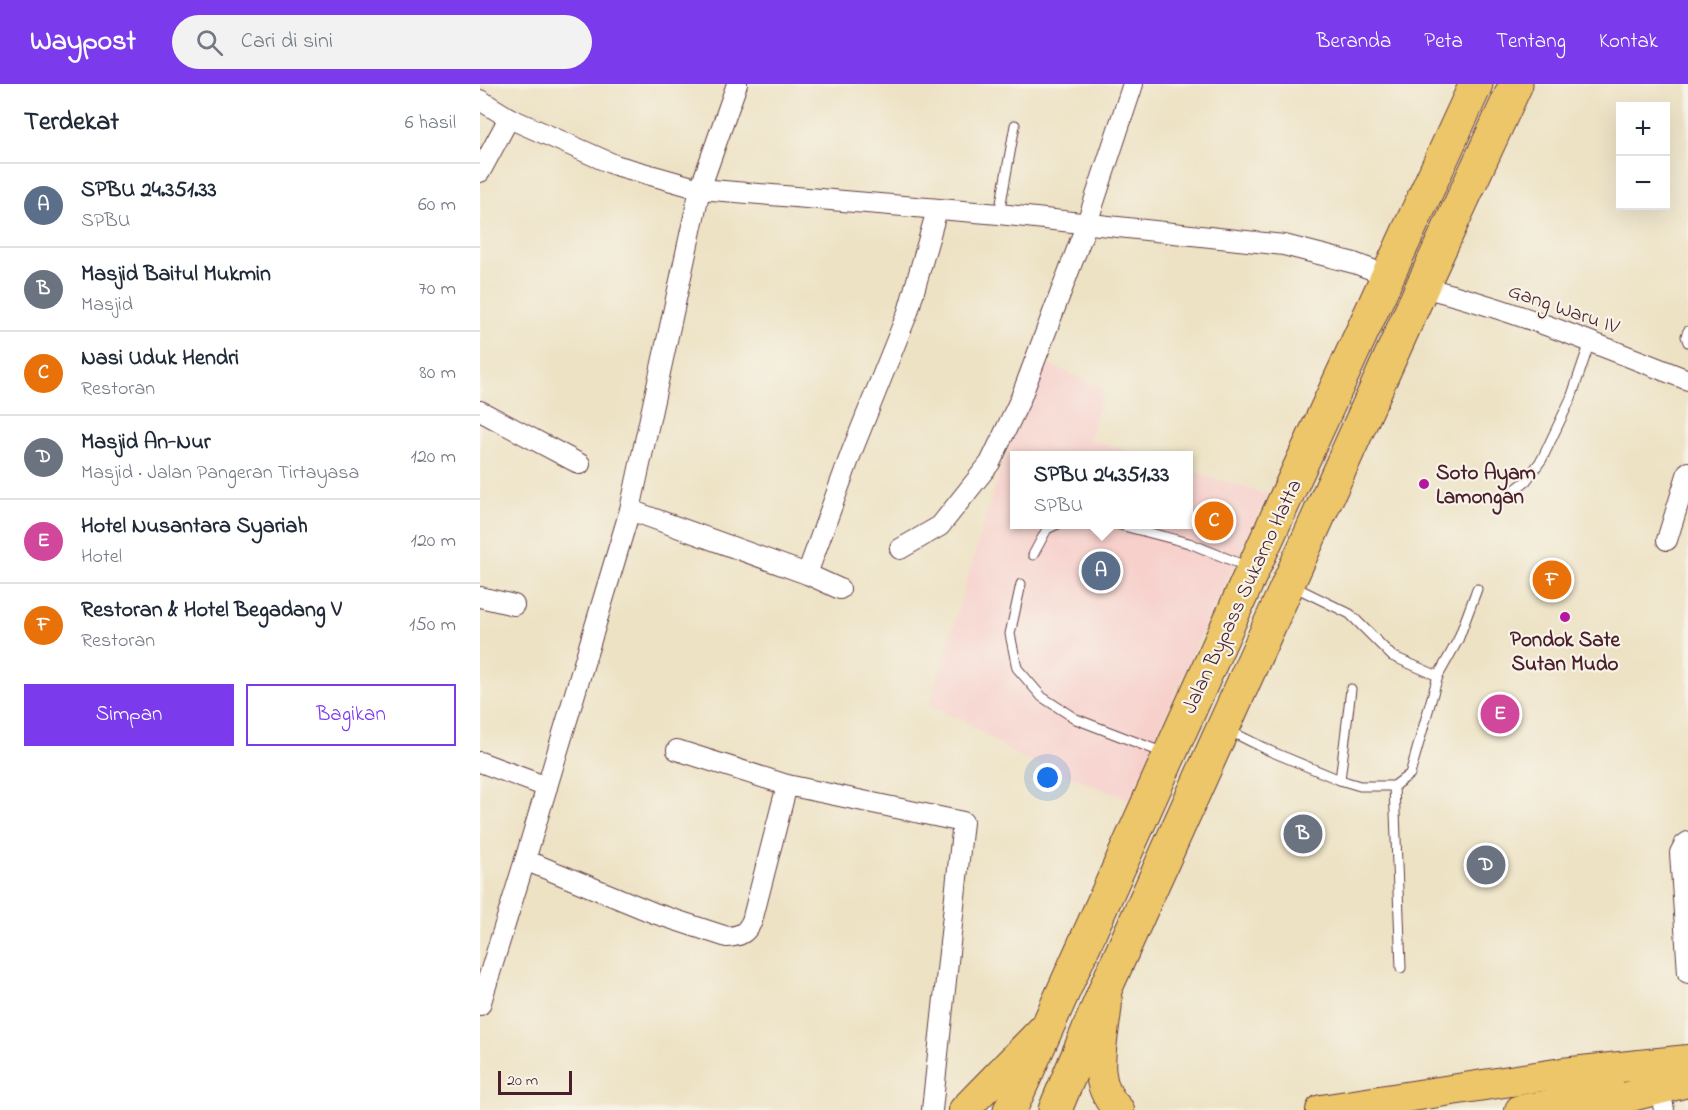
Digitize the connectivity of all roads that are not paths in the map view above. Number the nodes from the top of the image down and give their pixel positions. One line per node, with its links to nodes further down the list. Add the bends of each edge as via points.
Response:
1 (737, 84): 9 (street)
2 (1133, 84): 12 (street)
3 (1476, 84): 13 (highway, Jalan Bypass Sukarno Hatta)
4 (1516, 84): 14 (highway, Jalan Bypass Sukarno Hatta)
5 (480, 100): 6 (street)
6 (509, 118): 8 (street); 9 (street, via 615,165)
7 (1015, 125): 11 (lane)
8 (480, 172)
9 (700, 189): 10 (street); 23 (street)
10 (937, 210): 11 (street); 30 (street, via 908,312)
11 (999, 214): 12 (street)
12 (1087, 223): 13 (street, via 1284,244); 27 (street, via 1020,400 990,463 940,526)
13 (1389, 276): 29 (highway, Jalan Bypass Sukarno Hatta)
14 (1422, 288): 16 (street, Gang Waru IV); 32 (highway, Jalan Bypass Sukarno Hatta)
15 (1688, 331): 17 (lane)
16 (1590, 342): 18 (street, Gang Waru IV); 22 (lane, via 1572,398 1542,459 1526,481)
17 (1688, 342)
18 (1688, 381)
19 (480, 411): 20 (street)
20 (580, 464)
21 (1688, 472): 26 (street)
22 (1500, 501)
23 (630, 510): 30 (street); 46 (street)
24 (1047, 529): 28 (lane)
25 (1132, 529): 29 (lane, via 1189,543)
26 (1667, 540)
27 (900, 549)
28 (1033, 555)
29 (1253, 569): 41 (highway, Jalan Bypass Sukarno Hatta)
30 (807, 574): 33 (street)
31 (1020, 584): 41 (lane, via 1010,634 1017,668 1042,696 1076,719)
32 (1288, 584): 37 (lane, via 1350,614 1392,656); 39 (highway, Jalan Bypass Sukarno Hatta)
33 (840, 589)
34 (1477, 589): 37 (lane, via 1458,640)
35 (480, 597): 36 (street)
36 (514, 605)
37 (1438, 676): 45 (lane, via 1410,774)
38 (1351, 689): 43 (lane)
39 (1223, 727): 43 (lane); 51 (highway, Jalan Bypass Sukarno Hatta)
40 (677, 750): 44 (street)
41 (1169, 755): 53 (highway, Jalan Bypass Sukarno Hatta)
42 (480, 762): 46 (street)
43 (1340, 780): 45 (lane, via 1360,786)
44 (787, 785): 48 (street, via 752,921 747,931 738,936 727,937 654,913); 58 (street, via 963,822)
45 (1394, 786): 49 (lane)
46 (547, 787): 48 (street)
47 (1688, 842): 50 (street, via 1680,853)
48 (525, 860): 52 (street)
49 (1401, 968)
50 (1688, 973)
51 (1108, 982): 61 (highway, Jalan Bypass Sukarno Hatta); 62 (main road, via 1100,1064 1108,1097)
52 (480, 1005)
53 (1048, 1024): 59 (main road); 60 (highway, Jalan Bypass Sukarno Hatta)
54 (1688, 1060): 63 (main road, via 1562,1073)
55 (1688, 1066): 57 (main road, via 1574,1090)
56 (1670, 1098): 57 (main road)
57 (1567, 1108): 64 (main road)
58 (932, 1110)
59 (964, 1110)
60 (1010, 1110)
61 (1055, 1110)
62 (1119, 1110)
63 (1321, 1110)
64 (1521, 1110)

